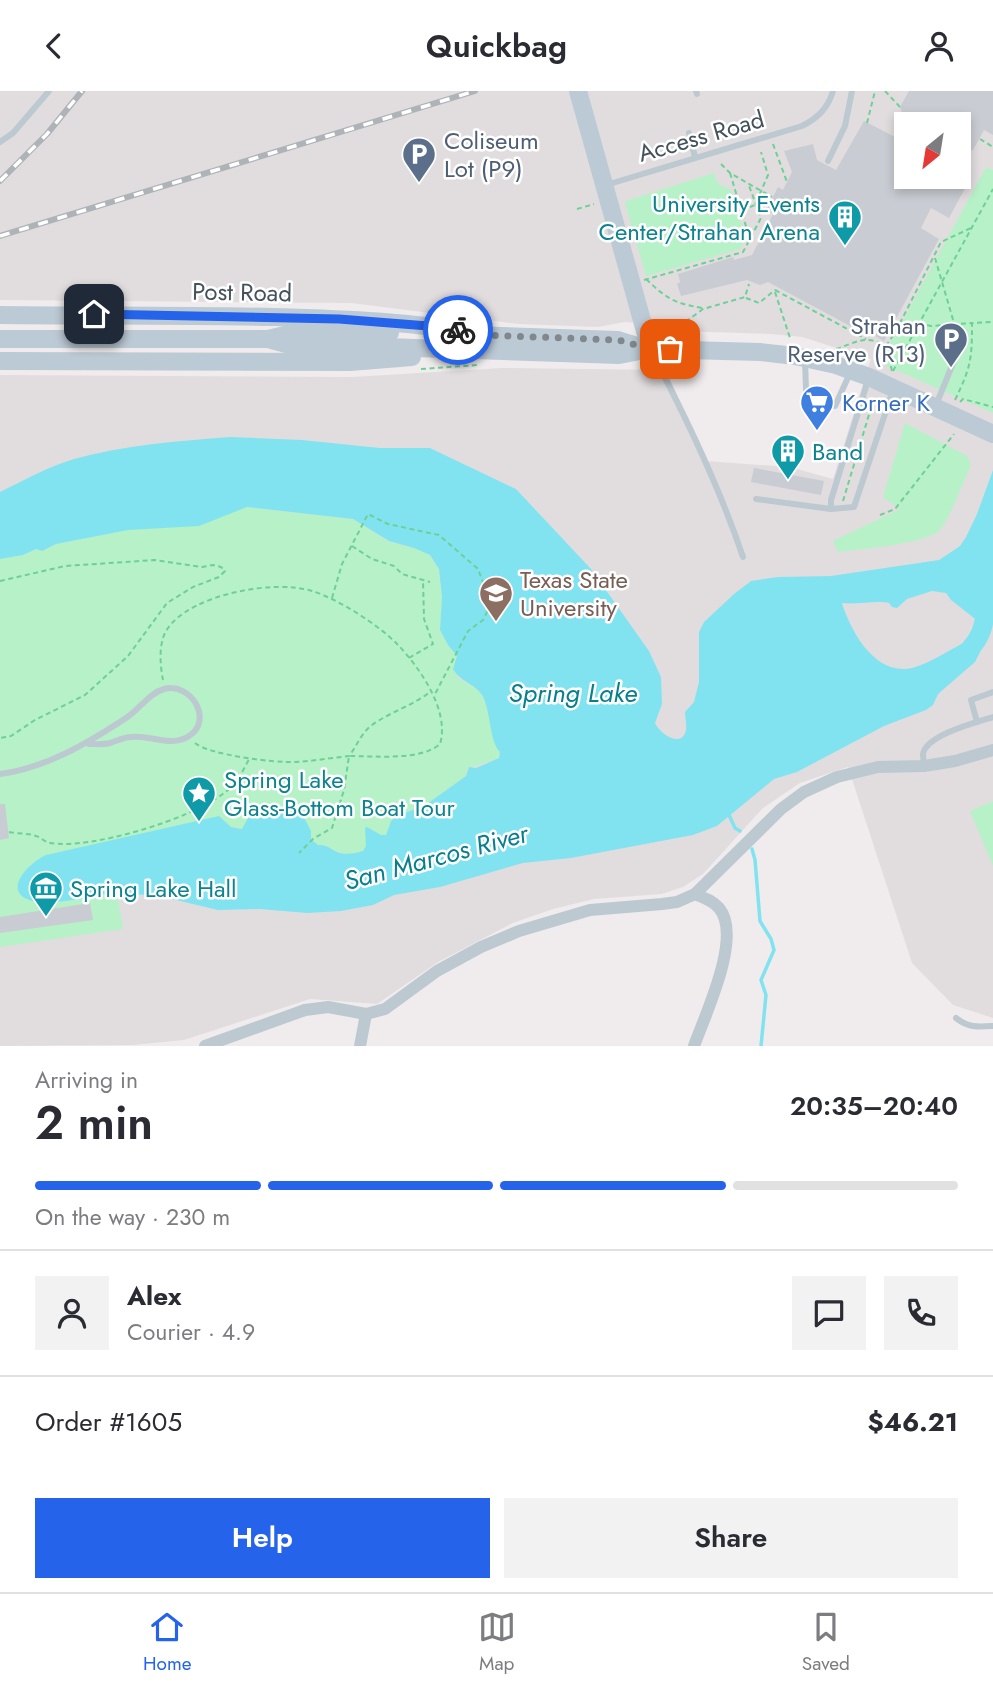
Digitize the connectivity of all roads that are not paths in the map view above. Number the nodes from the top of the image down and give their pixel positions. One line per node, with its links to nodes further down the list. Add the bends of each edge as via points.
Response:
1 (49, 91): 6 (lane)
2 (833, 91): 7 (lane, Access Road, via 817,118 802,126)
3 (852, 91): 8 (lane, via 845,126)
4 (583, 92): 9 (street)
5 (689, 132): 7 (lane)
6 (0, 142)
7 (695, 157): 9 (lane, Access Road)
8 (828, 161)
9 (604, 185): 13 (street)
10 (2, 316): 12 (street, Post Road, via 339,319 441,327)
11 (0, 339): 12 (street, via 268,339 297,347)
12 (480, 343): 13 (street, via 619,355); 16 (street, via 350,362)
13 (650, 349): 15 (street); 23 (lane, via 732,523)
14 (956, 356): 19 (lane)
15 (805, 358): 17 (street); 17 (lane, via 810,398 835,406)
16 (3, 360)
17 (860, 374): 18 (street); 22 (lane)
18 (894, 388): 19 (street); 22 (lane, via 857,503 849,509)
19 (936, 407): 20 (street)
20 (993, 434)
21 (755, 499): 22 (lane)
22 (831, 509)
23 (743, 557)
24 (993, 692): 26 (lane, via 971,699)
25 (993, 717): 26 (lane)
26 (977, 722): 29 (lane, via 927,745)
27 (89, 744): 27 (lane, via 131,737 173,741 188,737 198,724 195,700 182,690 165,689); 30 (lane, via 18,772)
28 (993, 750): 29 (street)
29 (924, 765): 31 (street, via 878,767 837,777 804,792)
30 (0, 774)
31 (695, 894): 32 (street, via 677,902 590,909 519,931 437,971 384,1009); 37 (street, via 721,910 727,929 726,951)
32 (366, 1014): 35 (street, via 328,1007 305,1010); 36 (street)
33 (956, 1019): 34 (lane, via 975,1027)
34 (993, 1025)
35 (205, 1046)
36 (360, 1046)
37 (694, 1046)

